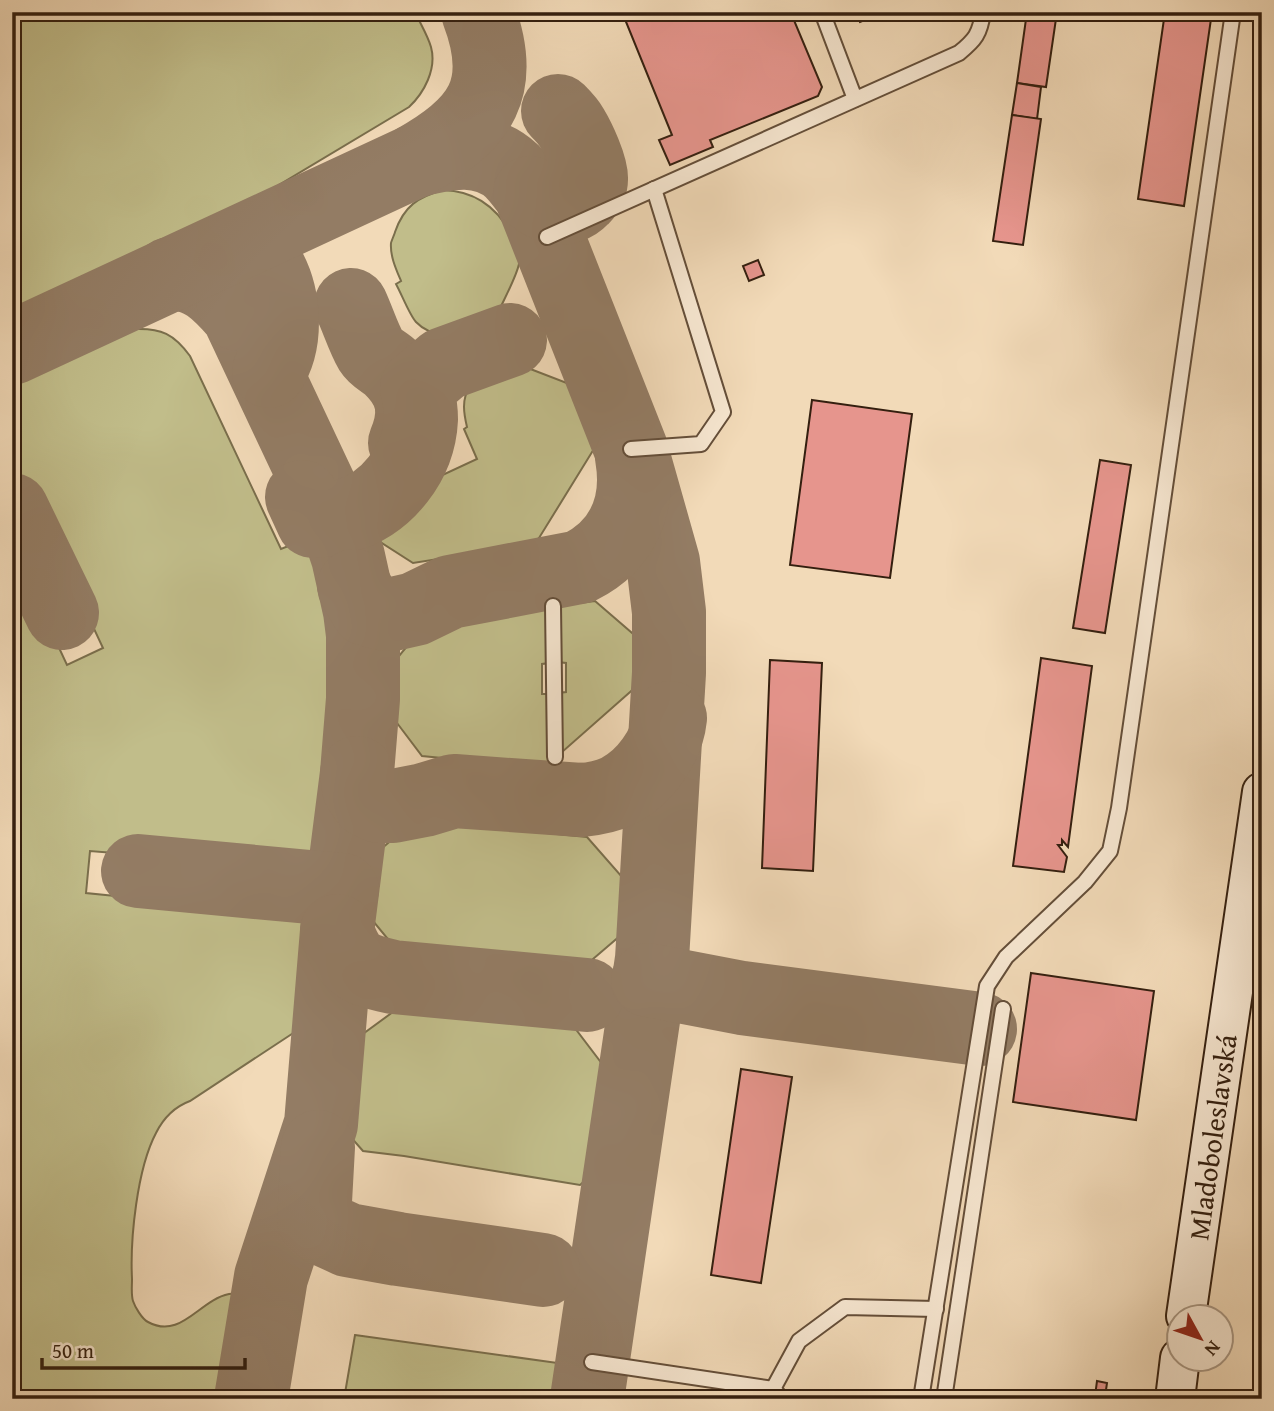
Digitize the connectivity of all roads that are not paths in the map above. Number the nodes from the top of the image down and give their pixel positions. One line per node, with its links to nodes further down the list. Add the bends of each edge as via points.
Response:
1 (822, 12): 4 (lane)
2 (983, 12): 4 (lane, via 974,41 959,53)
3 (1233, 12): 13 (lane, via 1110,851 1085,882 1006,957 987,986)
4 (855, 99): 5 (lane)
5 (654, 189): 6 (lane); 7 (lane, via 723,412 701,444)
6 (547, 237)
7 (631, 449)
8 (553, 607): 9 (lane)
9 (555, 757)
10 (1262, 792): 12 (main road, Mladoboleslavská)
11 (1003, 1009): 18 (lane)
12 (1188, 1302)
13 (936, 1309): 16 (lane, via 845,1307 799,1341); 17 (lane)
14 (593, 1362): 16 (lane)
15 (1178, 1372): 19 (main road)
16 (778, 1394)
17 (921, 1399)
18 (944, 1399)
19 (1175, 1399)

